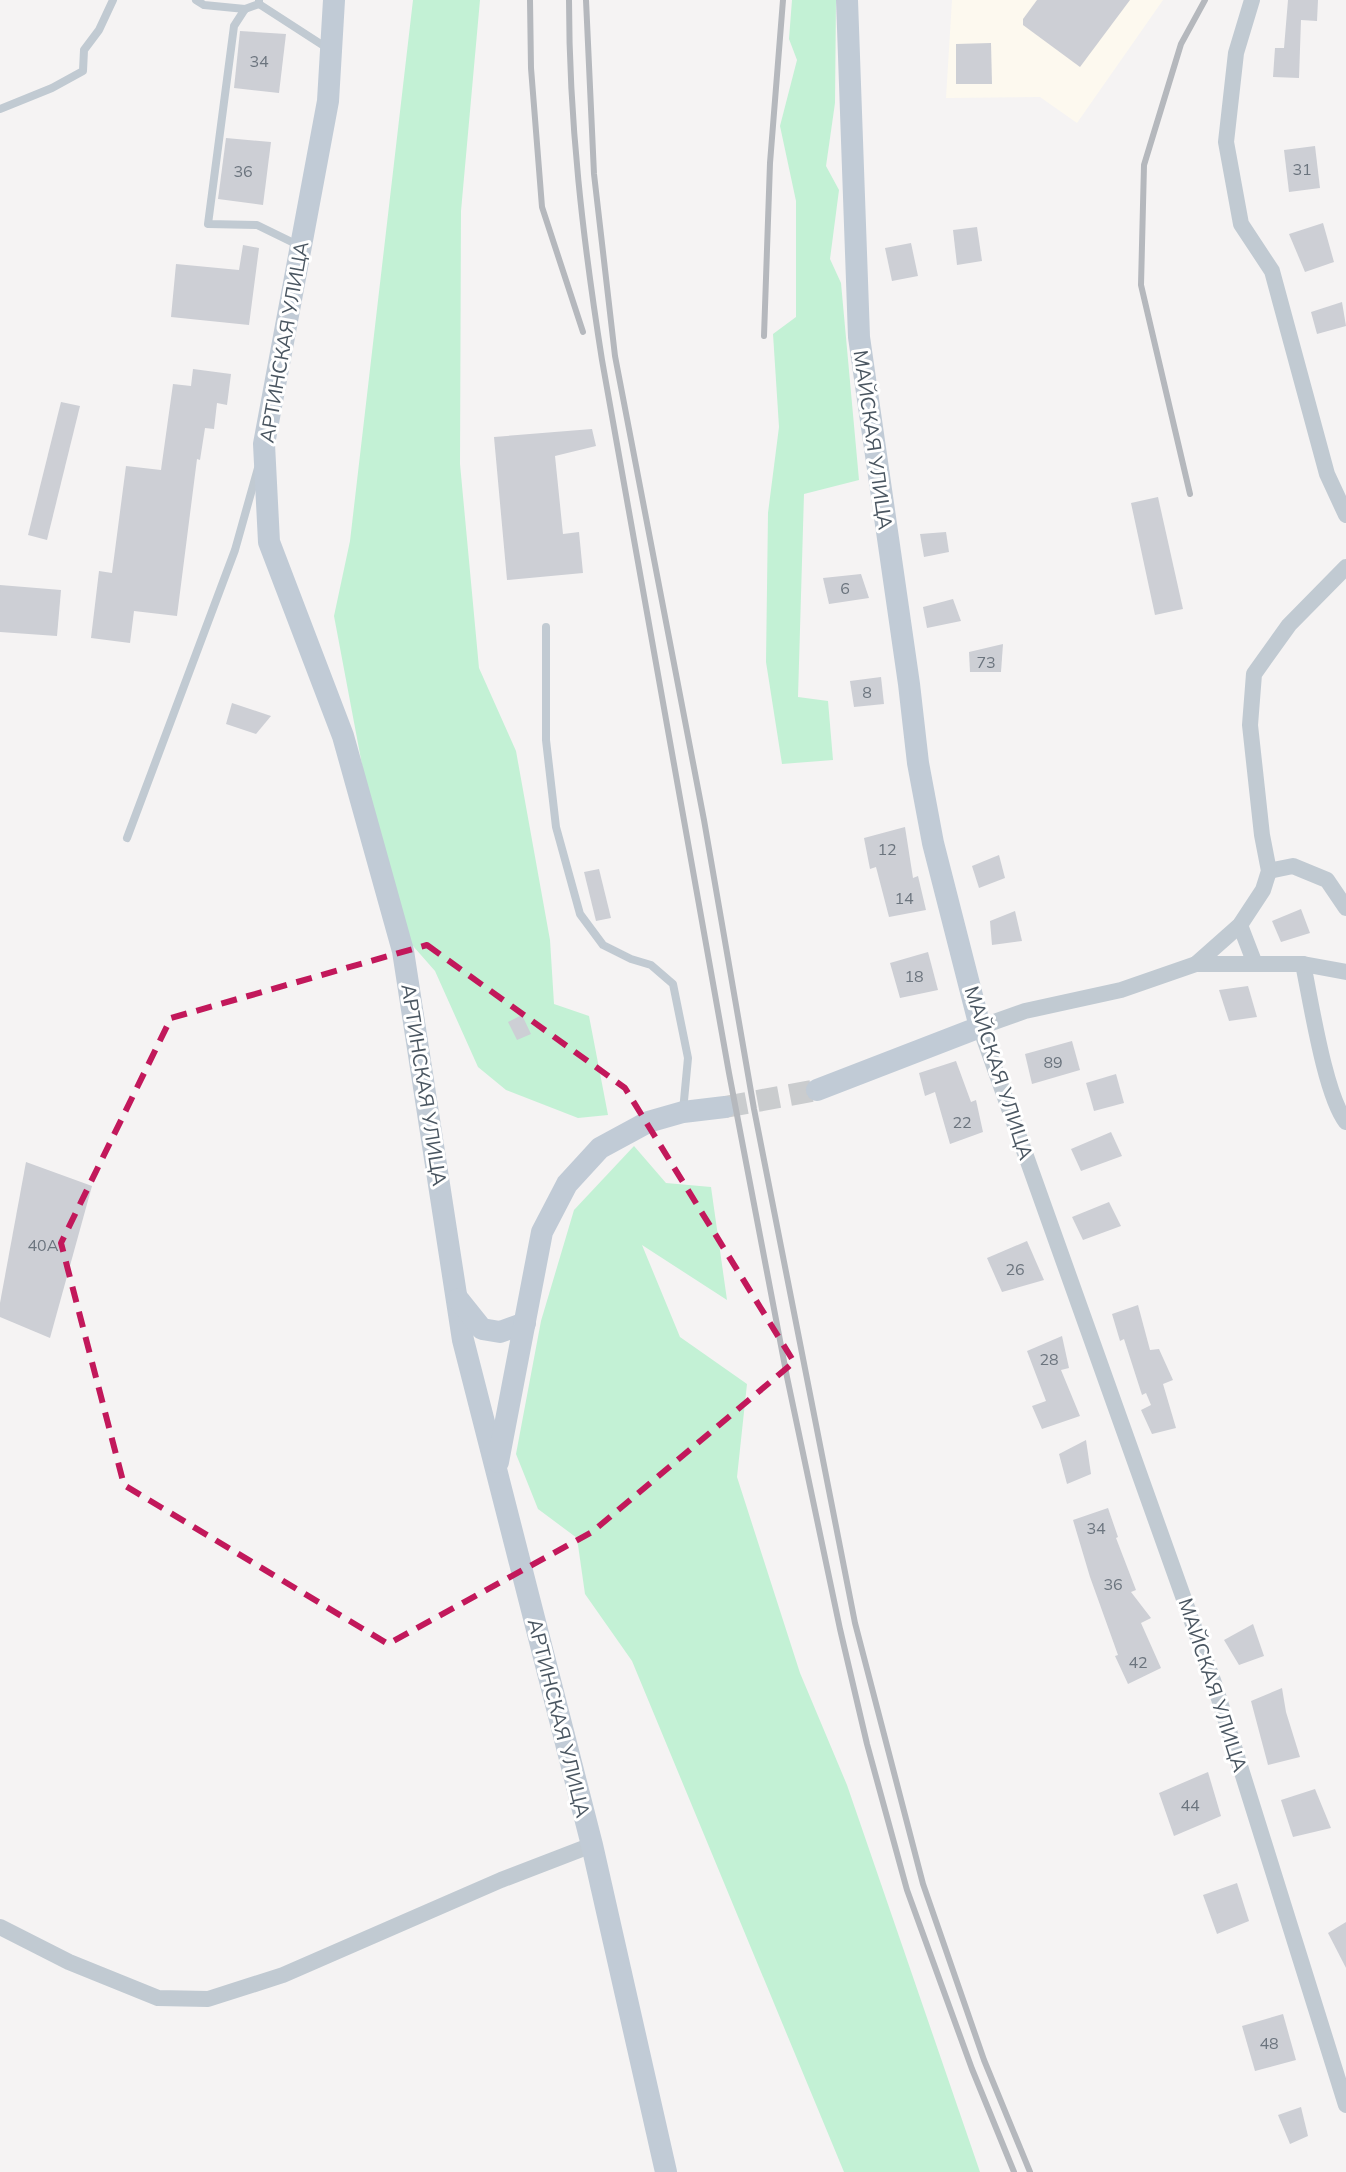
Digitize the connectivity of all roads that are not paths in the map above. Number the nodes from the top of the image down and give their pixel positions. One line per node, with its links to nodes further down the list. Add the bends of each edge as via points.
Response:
1 (113, 0): 9 (lane, via 84,50 83,71)
2 (196, 0): 7 (lane)
3 (334, 0): 8 (street, АРТИНСКАЯ УЛИЦА)
4 (847, 0): 23 (street, МАЙСКАЯ УЛИЦА, via 859,337 918,763)
5 (1252, 0): 12 (street, via 1236,53 1228,156 1241,224 1272,271 1327,474)
6 (259, 2): 7 (lane); 8 (lane)
7 (245, 9): 10 (lane, via 234,26 208,224 257,225)
8 (331, 51): 10 (street, АРТИНСКАЯ УЛИЦА, via 328,101)
9 (0, 109)
10 (301, 246): 11 (street, АРТИНСКАЯ УЛИЦА)
11 (264, 444): 15 (lane, via 235,550); 28 (street, АРТИНСКАЯ УЛИЦА, via 269,542 343,736 403,951)
12 (1346, 515)
13 (1346, 567): 16 (street, via 1289,625 1254,674 1250,725)
14 (546, 627): 26 (lane, via 549,769 556,827 580,914 603,945 651,965 673,984 688,1058)
15 (127, 838)
16 (1269, 871): 17 (street, via 1293,866 1327,880); 18 (street)
17 (1346, 908)
18 (1240, 925): 19 (street); 20 (street)
19 (1196, 964): 20 (street); 23 (street)
20 (1255, 964): 21 (street)
21 (1303, 964): 22 (street); 27 (street, via 1329,1081)
22 (1345, 968)
23 (980, 1027): 24 (street); 33 (street, МАЙСКАЯ УЛИЦА, via 1215,1686)
24 (817, 1090)
25 (725, 1107): 26 (street)
26 (683, 1112): 29 (street, via 648,1122 600,1148 567,1184 542,1232)
27 (1346, 1122)
28 (457, 1298): 29 (street, via 482,1329 500,1332); 30 (street, АРТИНСКАЯ УЛИЦА)
29 (525, 1323): 30 (street)
30 (496, 1471): 31 (street, АРТИНСКАЯ УЛИЦА)
31 (592, 1845): 32 (street, via 283,1975 208,1999 158,1998); 34 (street, АРТИНСКАЯ УЛИЦА)
32 (0, 1927)
33 (1346, 2105)
34 (666, 2172)

